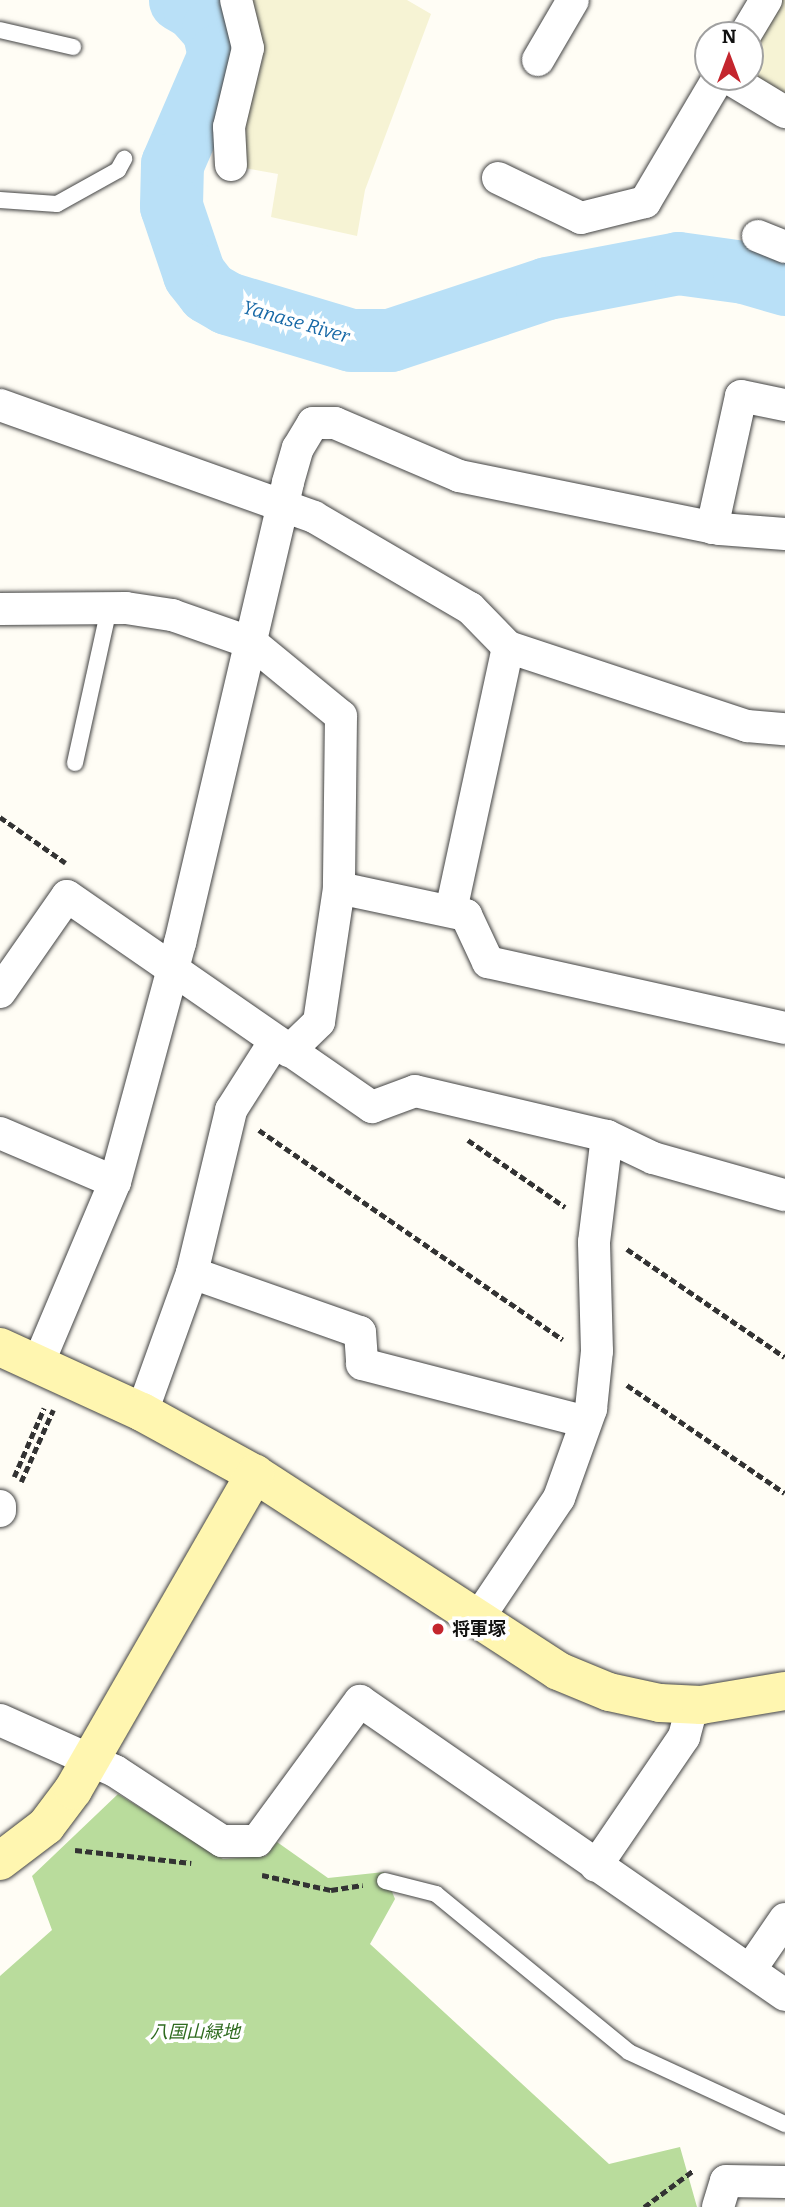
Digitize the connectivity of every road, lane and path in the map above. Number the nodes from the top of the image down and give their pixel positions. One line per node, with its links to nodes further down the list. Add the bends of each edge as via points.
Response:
1 (236, 0): 12 (street, via 248,48 229,127)
2 (573, 0): 7 (street)
3 (765, 0): 4 (street)
4 (752, 21)
5 (0, 30): 6 (lane)
6 (73, 47)
7 (538, 60)
8 (711, 91): 13 (street, via 645,202 581,218)
9 (750, 91): 10 (street)
10 (785, 112)
11 (124, 159): 14 (lane, via 118,170 57,204)
12 (231, 165)
13 (498, 178)
14 (0, 200)
15 (0, 405): 17 (street)
16 (785, 405): 18 (street, via 741,396)
17 (283, 504): 18 (street, via 298,448 313,423 335,423 459,476); 22 (street); 23 (street, via 314,517 470,608)
18 (712, 528): 19 (street)
19 (785, 534)
20 (109, 609): 21 (street); 22 (street, via 172,615); 25 (lane)
21 (0, 610)
22 (252, 643): 26 (street, via 341,716); 28 (street)
23 (508, 647): 24 (street, via 747,726); 27 (street)
24 (785, 730)
25 (75, 763)
26 (340, 888): 27 (street); 31 (street, via 319,1023)
27 (451, 911): 30 (street, via 466,915 488,962)
28 (173, 971): 29 (street, via 66,896); 31 (street); 35 (street)
29 (0, 992)
30 (785, 1028)
31 (282, 1046): 32 (street); 34 (street, via 372,1107 415,1091)
32 (231, 1110): 37 (street); 39 (path)
33 (0, 1133): 35 (street)
34 (607, 1136): 36 (street, via 653,1158); 39 (street, via 594,1242)
35 (115, 1182): 40 (street)
36 (785, 1194)
37 (192, 1273): 43 (street); 44 (street, via 360,1332 362,1364)
38 (0, 1347): 40 (street)
39 (594, 1362): 44 (street, via 591,1409); 46 (path)
40 (38, 1364): 43 (street)
41 (46, 1403): 47 (path)
42 (54, 1406): 47 (path, via 15,1496)
43 (142, 1412): 45 (street)
44 (583, 1421): 48 (street, via 559,1498)
45 (255, 1474): 48 (street); 52 (street)
46 (785, 1493)
47 (1, 1508)
48 (479, 1617): 50 (street, via 558,1671 609,1692 660,1703)
49 (785, 1691): 50 (street)
50 (693, 1704): 54 (street, via 684,1737)
51 (0, 1720): 52 (street)
52 (92, 1760): 53 (street, via 46,1826); 54 (street, via 222,1841 257,1841 360,1700)
53 (0, 1861)
54 (596, 1866): 57 (street)
55 (385, 1881): 59 (lane, via 436,1894 629,2052)
56 (785, 1919): 57 (street)
57 (750, 1969): 58 (street)
58 (785, 1995)
59 (785, 2124)
60 (785, 2182): 61 (street, via 726,2181)
61 (718, 2207)

